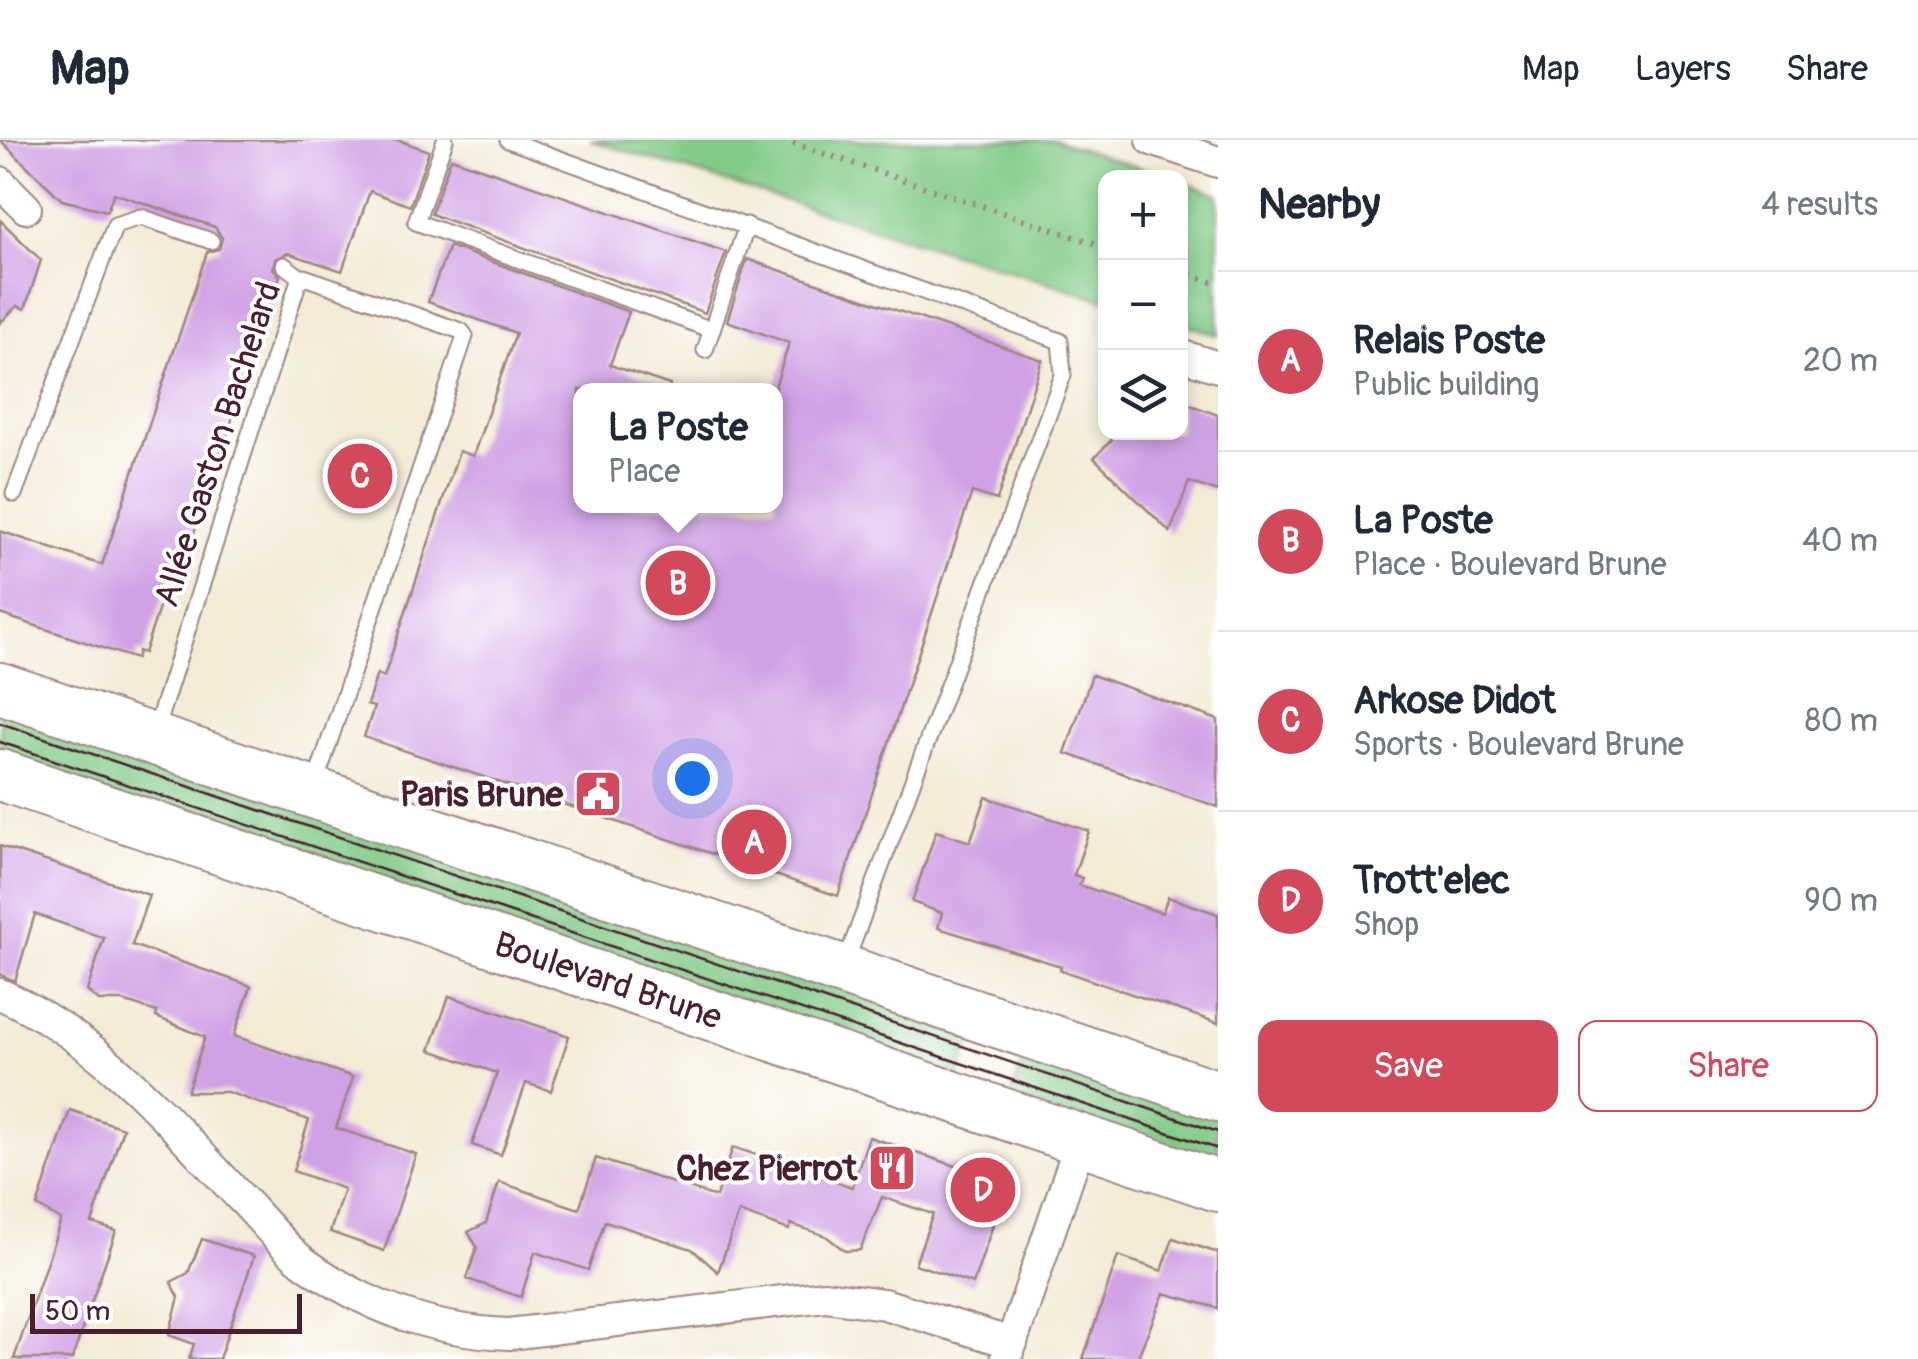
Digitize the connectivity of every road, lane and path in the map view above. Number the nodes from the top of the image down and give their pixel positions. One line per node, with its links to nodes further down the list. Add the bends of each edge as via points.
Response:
1 (445, 140): 15 (lane, via 416,222)
2 (508, 140): 8 (lane)
3 (783, 140): 10 (path)
4 (1152, 140): 5 (street)
5 (1218, 162)
6 (0, 182): 7 (street)
7 (26, 208)
8 (747, 225): 15 (lane); 24 (lane, via 1048,334 1064,352 1063,374)
9 (210, 241): 19 (lane, via 141,217 115,225)
10 (1098, 244)
11 (284, 265): 13 (lane)
12 (1188, 275): 14 (path)
13 (301, 278): 21 (lane, Allée Gaston Bachelard); 23 (lane, Allée Gaston Bachelard, via 464,336)
14 (1218, 284)
15 (712, 330): 16 (lane)
16 (705, 350)
17 (1188, 358): 18 (street)
18 (1218, 368)
19 (14, 494)
20 (0, 688): 21 (main road)
21 (152, 739): 23 (main road)
22 (0, 775): 27 (main road, Boulevard Brune)
23 (312, 792): 24 (main road)
24 (843, 971): 26 (main road)
25 (0, 994): 29 (street, via 104,1055 302,1260 356,1296 414,1322 509,1334 825,1296 884,1304)
26 (1218, 1096)
27 (1081, 1140): 28 (main road, Boulevard Brune); 29 (street)
28 (1218, 1186)
29 (1009, 1351)

